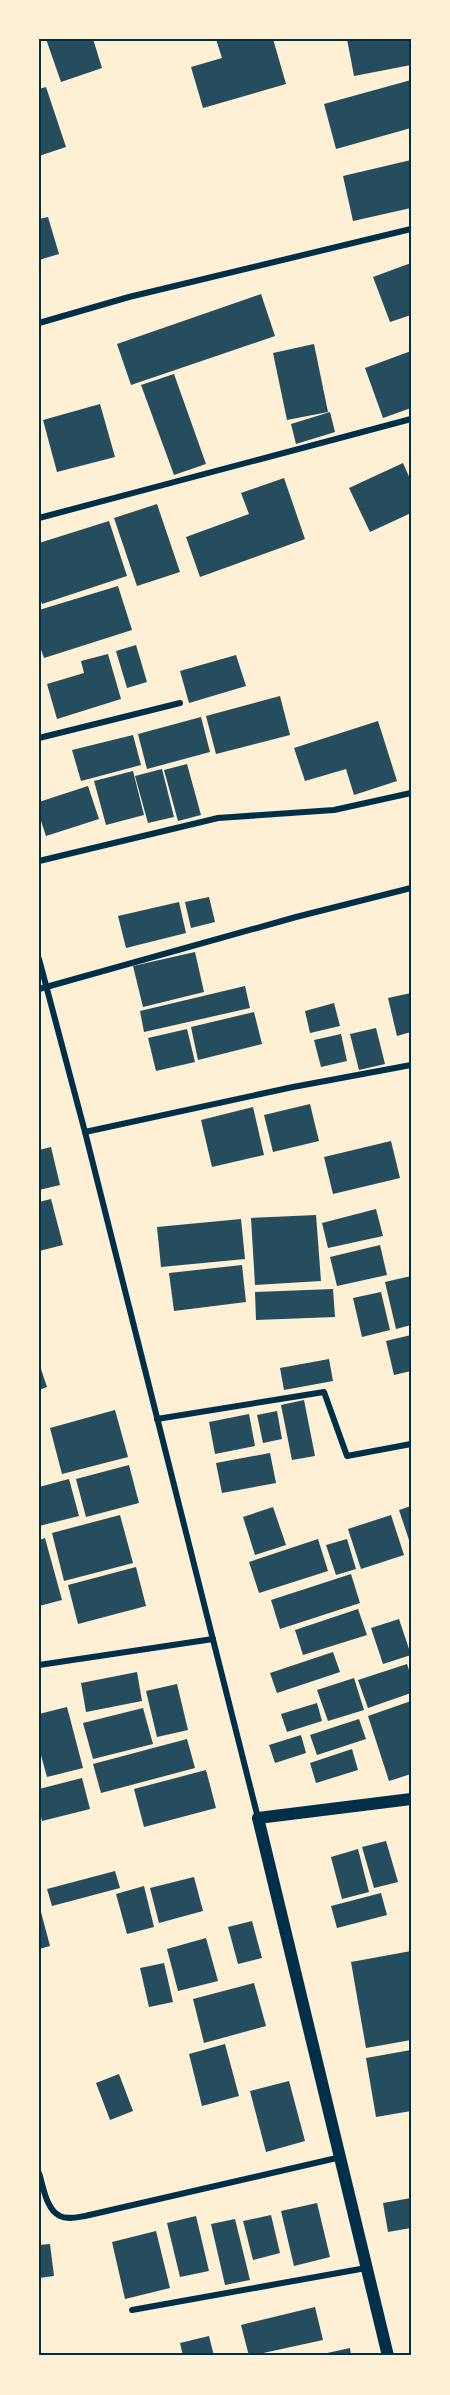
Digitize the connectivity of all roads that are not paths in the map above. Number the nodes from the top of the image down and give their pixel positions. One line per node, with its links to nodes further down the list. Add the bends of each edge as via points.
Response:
1 (411, 229): 2 (street)
2 (39, 322)
3 (411, 419): 4 (street)
4 (39, 518)
5 (180, 703): 6 (street)
6 (39, 738)
7 (411, 793): 8 (street, via 334,810 218,818)
8 (39, 861)
9 (411, 888): 11 (street)
10 (39, 959): 11 (street)
11 (47, 987): 12 (street); 14 (street)
12 (39, 989)
13 (411, 1065): 14 (street)
14 (85, 1132): 15 (street)
15 (158, 1419): 16 (street, via 324,1392 347,1456); 17 (street)
16 (411, 1444)
17 (213, 1639): 18 (street); 20 (street)
18 (39, 1665)
19 (411, 1799): 20 (main road)
20 (258, 1818): 21 (main road)
21 (341, 2157): 22 (street, via 69,2218 53,2211); 23 (main road)
22 (39, 2172)
23 (367, 2268): 24 (street); 25 (main road)
24 (132, 2310)
25 (388, 2356)

